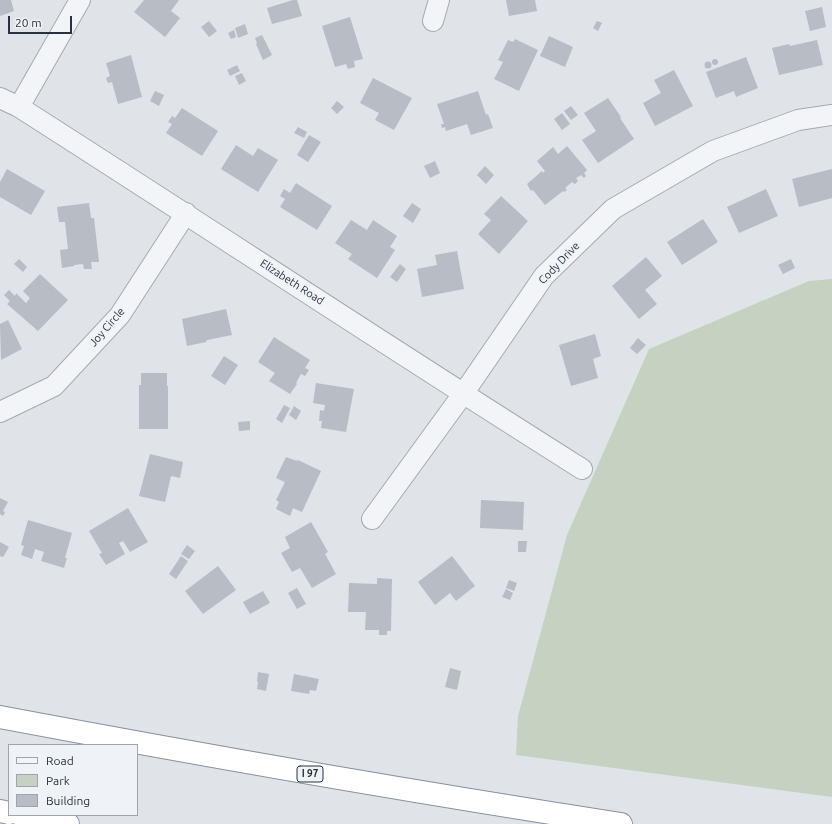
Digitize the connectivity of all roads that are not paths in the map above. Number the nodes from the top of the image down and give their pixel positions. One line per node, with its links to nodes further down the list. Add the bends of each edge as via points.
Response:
1 (80, 0): 5 (street)
2 (439, 0): 3 (street)
3 (433, 21)
4 (0, 98): 5 (street, Elizabeth Road)
5 (19, 106): 7 (street, Elizabeth Road)
6 (832, 115): 8 (street, Cody Drive, via 798,120 713,151 614,209 544,276)
7 (186, 213): 8 (street, Elizabeth Road); 9 (street, Joy Circle, via 120,315 54,386)
8 (463, 394): 10 (street, Elizabeth Road); 11 (street, Cody Drive)
9 (0, 412)
10 (582, 469)
11 (372, 519)
12 (0, 717): 15 (highway, I 97, via 177,751 438,796)
13 (26, 816): 14 (highway)
14 (68, 824)
15 (621, 824)

